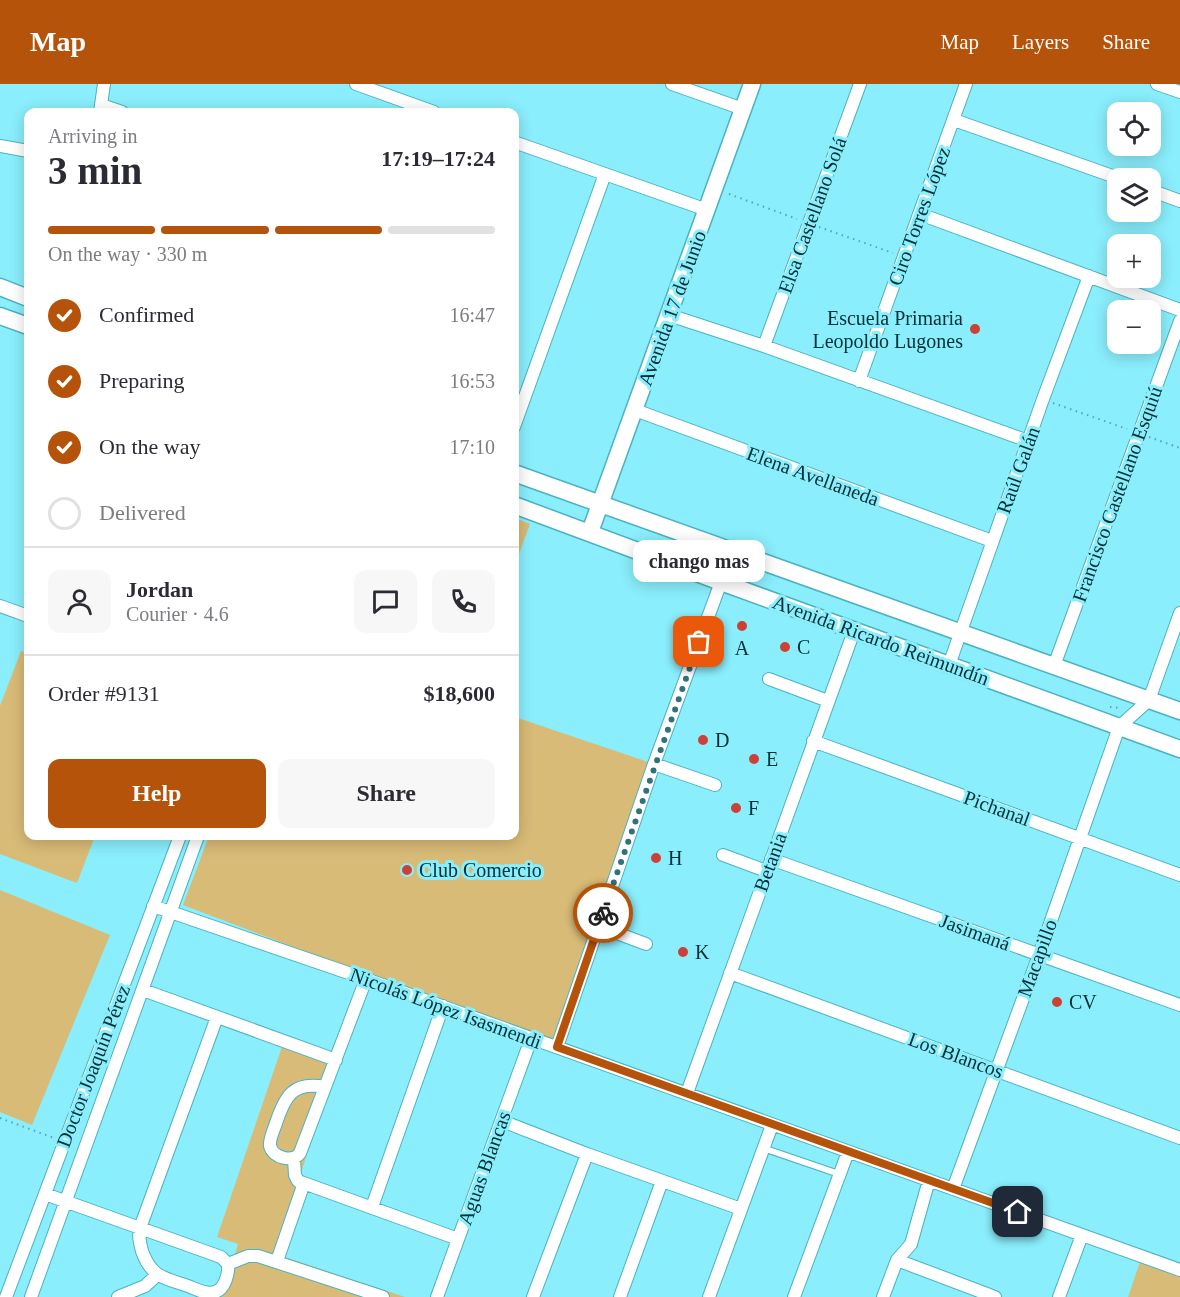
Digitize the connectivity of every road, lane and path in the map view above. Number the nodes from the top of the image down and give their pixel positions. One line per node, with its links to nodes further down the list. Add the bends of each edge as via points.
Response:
1 (104, 84): 9 (street)
2 (356, 84): 10 (street)
3 (672, 84): 11 (street)
4 (752, 84): 11 (street, Avenida 17 de Junio)
5 (860, 84): 30 (street, Elsa Castellano Solá)
6 (966, 84): 12 (street, Ciro Torres López)
7 (1157, 84): 8 (street)
8 (1180, 92)
9 (100, 108)
10 (423, 108)
11 (743, 109): 20 (street, Avenida 17 de Junio)
12 (954, 120): 17 (street); 21 (street, Ciro Torres López)
13 (519, 144): 16 (street)
14 (0, 146): 15 (street)
15 (24, 150)
16 (605, 174): 20 (street); 34 (street)
17 (1107, 174)
18 (1161, 194): 19 (street)
19 (1180, 201)
20 (707, 210): 27 (street, Avenida 17 de Junio)
21 (920, 214): 22 (street); 31 (street, Ciro Torres López)
22 (1089, 276): 25 (street); 32 (street, Raúl Galán)
23 (0, 287): 24 (street)
24 (24, 296)
25 (1180, 310)
26 (0, 315): 29 (street)
27 (669, 315): 30 (street); 33 (street, Avenida 17 de Junio)
28 (1180, 321): 35 (street, Francisco Castellano Esquiú)
29 (24, 324)
30 (764, 346): 31 (street)
31 (859, 381): 36 (street)
32 (1043, 399): 35 (path); 36 (street, Raúl Galán)
33 (635, 411): 39 (street, Avenida 17 de Junio); 42 (street, Elena Avellaneda)
34 (519, 413)
35 (1139, 434): 37 (path); 50 (street, Francisco Castellano Esquiú)
36 (1028, 441): 42 (street, Raúl Galán)
37 (1180, 448)
38 (519, 475): 39 (street, Avenida Ricardo Reimundín)
39 (601, 504): 41 (street, Avenida 17 de Junio); 48 (street, Avenida Ricardo Reimundín)
40 (519, 507): 41 (street, Avenida Ricardo Reimundín)
41 (590, 532): 43 (street, Avenida Ricardo Reimundín)
42 (992, 541): 48 (street, Raúl Galán)
43 (721, 582): 47 (street, Avenida Ricardo Reimundín); 58 (street)
44 (0, 606): 46 (street)
45 (1180, 614): 52 (street)
46 (24, 615)
47 (854, 631): 49 (street, Avenida Ricardo Reimundín); 53 (street, Betania)
48 (961, 633): 49 (street, Raúl Galán); 50 (street, Avenida Ricardo Reimundín)
49 (949, 665): 55 (street, Avenida Ricardo Reimundín)
50 (1054, 666): 52 (street, Avenida Ricardo Reimundín)
51 (769, 679): 53 (street)
52 (1149, 700): 54 (street, Avenida Ricardo Reimundín); 55 (street)
53 (828, 701): 56 (street, Betania)
54 (1180, 711)
55 (1119, 727): 57 (street, Avenida Ricardo Reimundín); 60 (street, Macapillo)
56 (813, 741): 60 (street, Pichanal); 64 (street, Betania)
57 (1180, 749)
58 (654, 764): 59 (street); 69 (street)
59 (715, 785)
60 (1079, 838): 66 (street, Pichanal); 71 (street, Macapillo)
61 (178, 840): 67 (street, Doctor Joaquín Pérez)
62 (196, 840): 68 (street, Doctor Joaquín Pérez)
63 (723, 855): 65 (street)
64 (771, 859): 65 (street, Betania); 71 (street, Jasimaná)
65 (766, 871): 72 (street, Betania)
66 (1180, 875)
67 (153, 906): 68 (street, Nicolás López Isasmendi); 88 (street, Doctor Joaquín Pérez)
68 (169, 912): 73 (street, Nicolás López Isasmendi); 74 (street, Doctor Joaquín Pérez)
69 (598, 926): 70 (street); 79 (street)
70 (646, 944)
71 (1040, 955): 75 (street, Jasimaná); 81 (street, Macapillo)
72 (730, 973): 81 (street, Los Blancos); 83 (street, Betania)
73 (366, 979): 76 (street, Nicolás López Isasmendi); 80 (street)
74 (143, 990): 77 (street); 99 (street, Doctor Joaquín Pérez)
75 (1180, 1005)
76 (443, 1006): 78 (street, Nicolás López Isasmendi); 100 (street)
77 (217, 1017): 80 (street); 102 (street)
78 (531, 1039): 79 (street, Nicolás López Isasmendi); 85 (street, Aguas Blancas)
79 (557, 1047): 83 (street, Nicolás López Isasmendi)
80 (336, 1060): 82 (street)
81 (997, 1069): 87 (street, Los Blancos); 97 (street, Macapillo)
82 (325, 1087): 92 (street, via 300,1153); 92 (street, via 300,1088 282,1103 270,1145 276,1155)
83 (687, 1093): 86 (street, Nicolás López Isasmendi)
84 (0, 1118): 88 (path)
85 (502, 1121): 91 (street); 104 (street, Aguas Blancas)
86 (772, 1125): 89 (street); 90 (street, Nicolás López Isasmendi)
87 (1180, 1138)
88 (64, 1142): 98 (street, Doctor Joaquín Pérez)
89 (763, 1148): 93 (lane); 101 (street)
90 (848, 1152): 93 (street); 94 (street, Nicolás López Isasmendi)
91 (587, 1154): 95 (street); 116 (street)
92 (294, 1159): 96 (street, via 298,1181)
93 (839, 1174): 119 (street)
94 (929, 1180): 97 (street, Nicolás López Isasmendi); 105 (street, via 911,1244)
95 (662, 1181): 101 (street); 117 (street)
96 (304, 1183): 100 (street); 106 (street)
97 (953, 1189): 103 (street, Nicolás López Isasmendi)
98 (45, 1194): 99 (street); 111 (street, Doctor Joaquín Pérez)
99 (66, 1202): 102 (street); 112 (street, Doctor Joaquín Pérez)
100 (372, 1207): 104 (street)
101 (741, 1209): 118 (street)
102 (140, 1228): 107 (street, via 221,1257); 109 (street, via 139,1241 146,1263)
103 (1082, 1235): 108 (street, Nicolás López Isasmendi); 122 (street)
104 (458, 1239): 115 (street, Aguas Blancas)
105 (897, 1260): 120 (street); 121 (street)
106 (277, 1261): 107 (street, via 248,1256); 114 (street)
107 (228, 1264): 110 (street, via 228,1273)
108 (1180, 1270)
109 (157, 1275): 110 (street); 113 (street, via 145,1286)
110 (215, 1295)
111 (6, 1297)
112 (31, 1297)
113 (118, 1297)
114 (383, 1297)
115 (436, 1297)
116 (533, 1297)
117 (620, 1297)
118 (709, 1297)
119 (794, 1297)
120 (883, 1297)
121 (995, 1297)
122 (1059, 1297)

